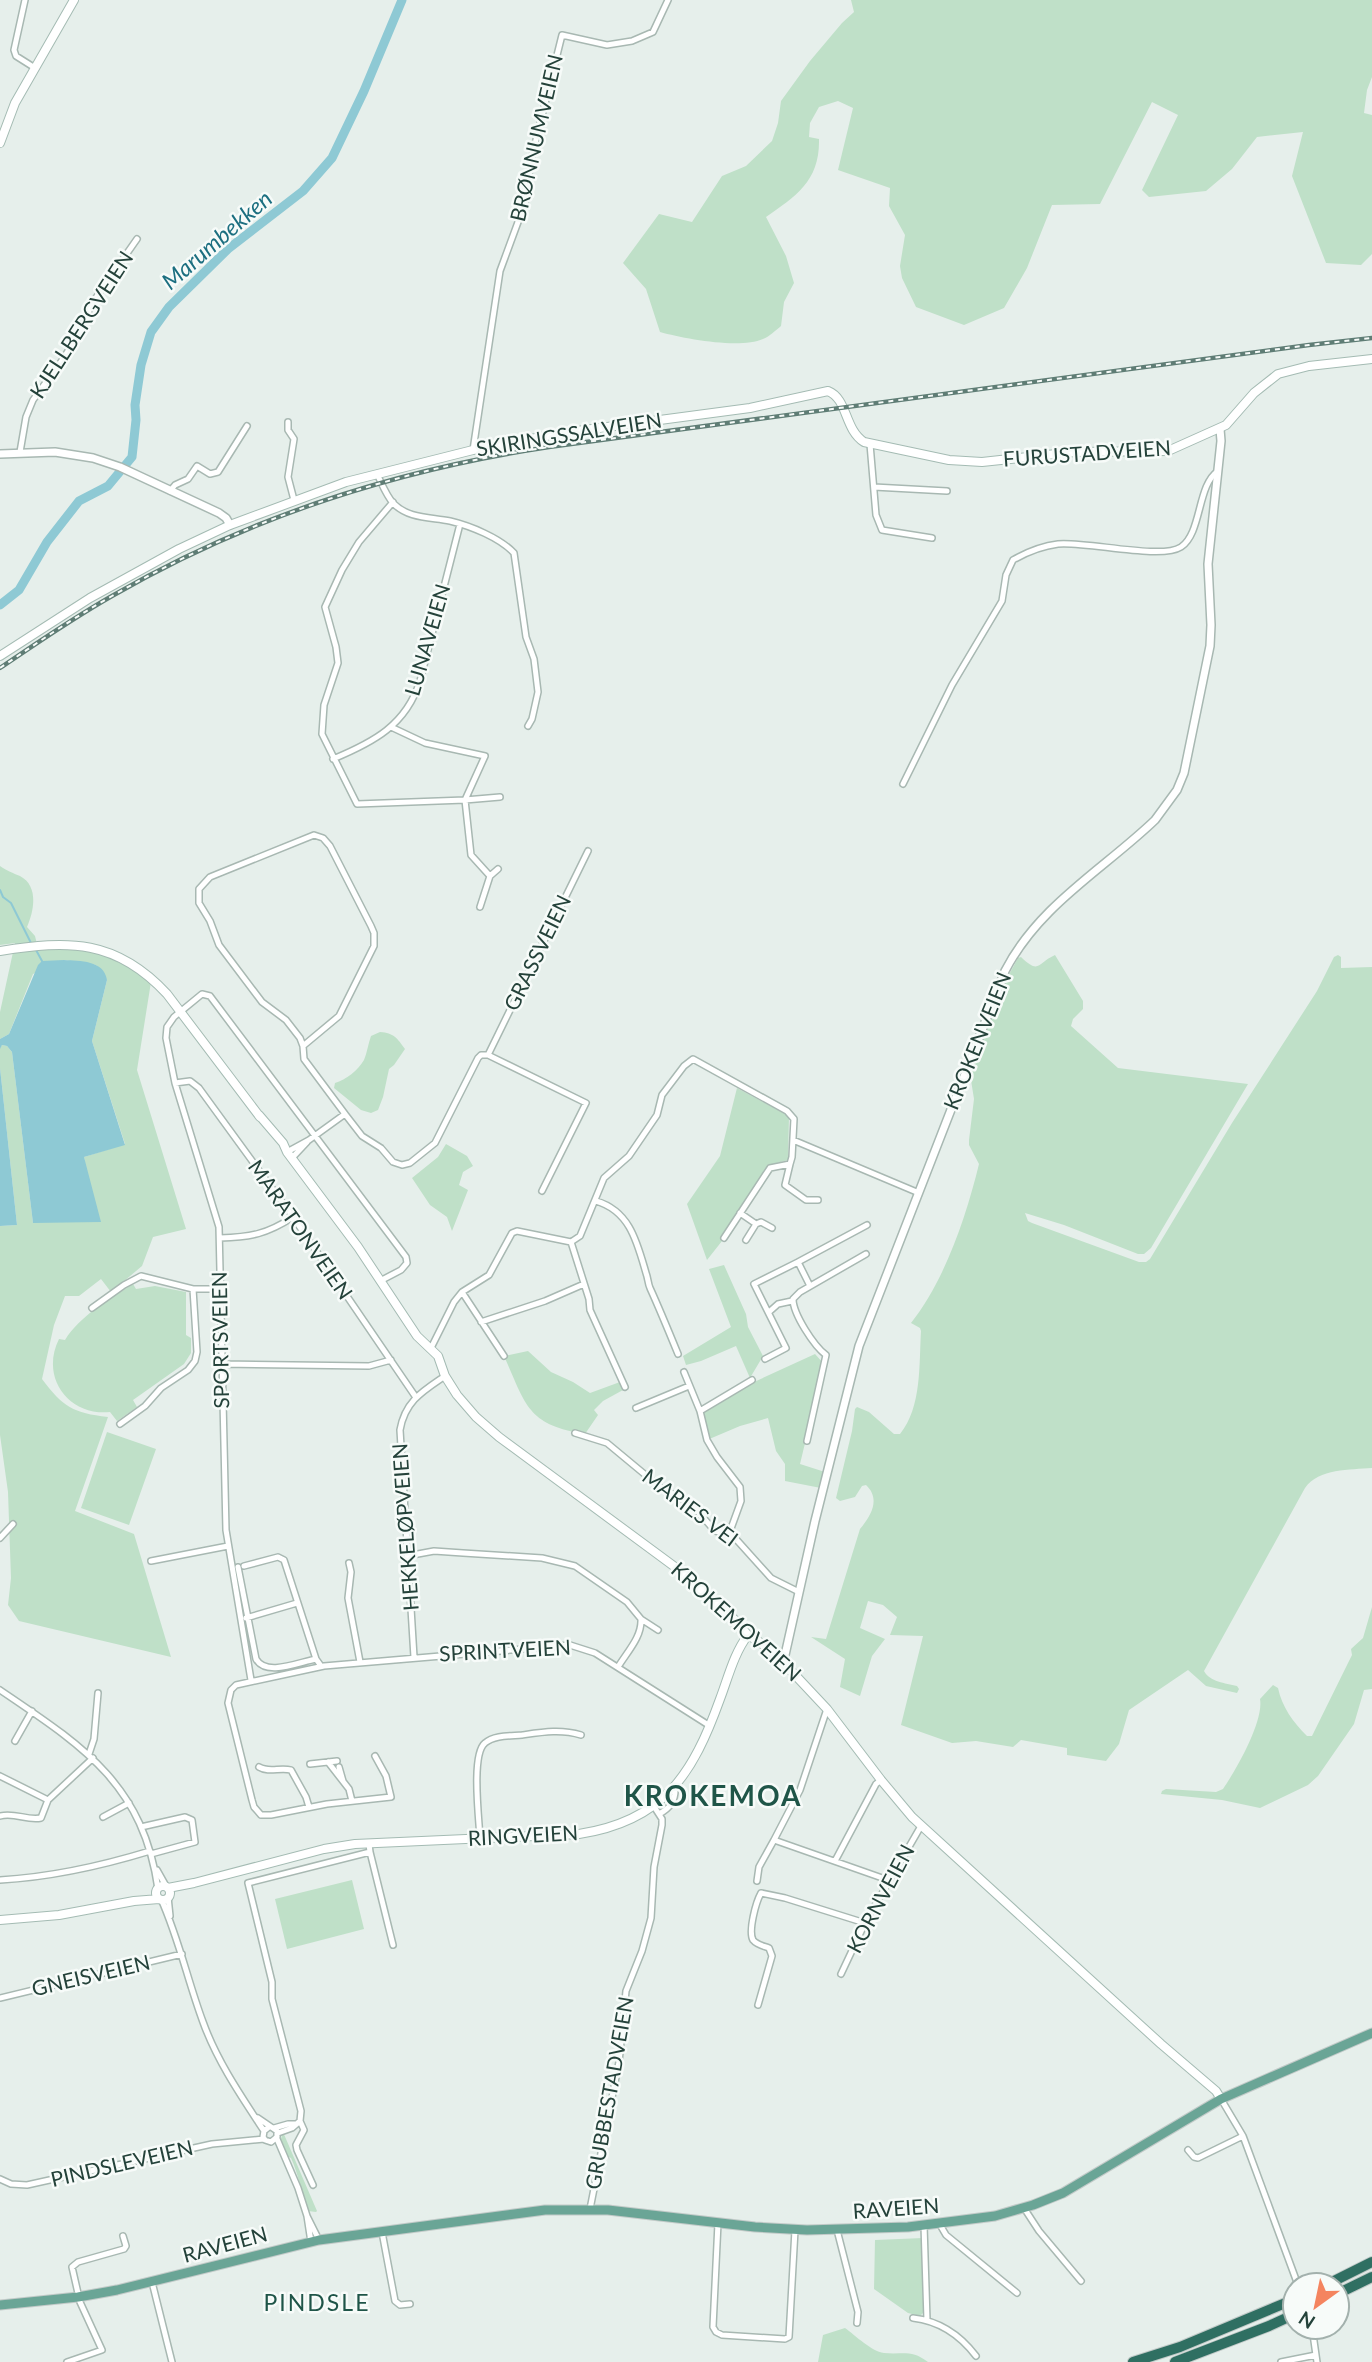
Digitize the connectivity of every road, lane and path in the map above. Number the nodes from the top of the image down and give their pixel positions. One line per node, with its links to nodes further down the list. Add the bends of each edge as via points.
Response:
1 (24, 0): 4 (street, via 14,50)
2 (74, 0): 4 (main road)
3 (668, 0): 12 (street, BRØNNUMVEIEN, via 653,32 632,41 607,45 562,35 525,203 500,271)
4 (35, 68): 5 (main road)
5 (0, 143)
6 (137, 239): 13 (street, KJELLBERGVEIEN, via 33,400)
7 (1372, 359): 10 (main road, FURUSTADVEIEN, via 1278,374)
8 (288, 422): 20 (street, via 294,439 288,484)
9 (247, 426): 18 (street, via 218,472 210,474 197,466)
10 (1220, 429): 11 (main road, FURUSTADVEIEN, via 1168,451 1075,452 982,462); 15 (street, KROKENVEIEN)
11 (870, 444): 12 (main road, SKIRINGSSALVEIEN, via 853,433 832,392 822,391 750,408); 17 (street)
12 (473, 450): 16 (main road, SKIRINGSSALVEIEN)
13 (20, 452): 14 (street); 18 (street, via 93,458)
14 (0, 453)
15 (1218, 471): 29 (street, KROKENVEIEN, via 1209,480 1189,537 1178,549 1060,544 1013,560 1002,601 952,685); 49 (street, KROKENVEIEN, via 1208,564 1210,646 1181,782 1156,820 1057,904 1017,949)
16 (377, 474): 20 (main road, SKIRINGSSALVEIEN); 21 (street)
17 (874, 487): 19 (street); 24 (street, via 882,530)
18 (170, 491): 23 (street, via 219,513)
19 (947, 491)
20 (294, 500): 23 (main road, SKIRINGSSALVEIEN)
21 (393, 502): 22 (street, via 412,514); 28 (street, via 359,542 325,607 338,663 324,705 322,734)
22 (460, 524): 26 (street, via 502,544 516,558 538,692); 27 (street, LUNAVEIEN, via 417,691)
23 (230, 525): 25 (main road, SKIRINGSSALVEIEN, via 123,578)
24 (932, 538)
25 (0, 656)
26 (528, 726)
27 (391, 727): 28 (street, LUNAVEIEN); 31 (street, via 425,743 485,756)
28 (333, 759): 31 (street, via 357,804)
29 (903, 783)
30 (500, 797): 31 (street)
31 (465, 800): 34 (street, via 471,855)
32 (588, 851): 39 (street, GRASSVEIEN)
33 (498, 869): 34 (street)
34 (489, 876): 35 (street)
35 (481, 906)
36 (0, 951): 37 (main road, KROKEMOVEIEN, via 62,944 105,951 146,974)
37 (180, 1010): 40 (street, SPORTSVEIEN, via 166,1031); 42 (street, via 202,993 210,996); 44 (main road, KROKEMOVEIEN)
38 (303, 1046): 38 (street, GRASSVEIEN, via 339,1016 375,941 372,926 330,846 314,835 210,877 198,894 219,945 262,1002 286,1020); 41 (street, GRASSVEIEN, via 304,1059)
39 (488, 1055): 41 (street, GRASSVEIEN, via 478,1058 435,1143 410,1163 393,1162 362,1136); 47 (street, via 586,1103)
40 (175, 1083): 53 (street, MARATONVEIEN, via 197,1085); 57 (street, SPORTSVEIEN)
41 (345, 1114): 42 (street)
42 (316, 1135): 44 (street); 63 (street, via 405,1257 404,1267)
43 (793, 1140): 45 (street); 49 (street); 51 (street, via 793,1119 787,1111 690,1060 662,1095 656,1117 629,1156 604,1178)
44 (290, 1155): 63 (main road, KROKEMOVEIEN)
45 (790, 1164): 50 (street, via 785,1185 806,1200); 52 (street, via 770,1168)
46 (538, 1175): 47 (street)
47 (547, 1180): 48 (street)
48 (542, 1191)
49 (919, 1193): 97 (street, KROKENVEIEN, via 856,1354)
50 (818, 1200)
51 (596, 1201): 60 (street, via 582,1232); 74 (street, via 617,1210 627,1222)
52 (740, 1213): 54 (street); 58 (street)
53 (293, 1217): 57 (street, via 256,1236); 77 (street, MARATONVEIEN)
54 (757, 1224): 56 (street); 59 (street)
55 (867, 1225): 62 (street)
56 (772, 1228)
57 (220, 1238): 67 (street, SPORTSVEIEN)
58 (724, 1238)
59 (746, 1240)
60 (571, 1242): 64 (street); 68 (street, via 514,1231 489,1275)
61 (866, 1254): 65 (street)
62 (798, 1262): 65 (street); 71 (street, via 754,1284)
63 (380, 1281): 73 (main road, KROKEMOVEIEN, via 417,1336)
64 (584, 1284): 72 (street); 83 (street, via 590,1310)
65 (810, 1286): 69 (street)
66 (193, 1289): 67 (street); 70 (street, via 141,1276); 87 (street, via 195,1361)
67 (220, 1289): 78 (street, SPORTSVEIEN)
68 (462, 1292): 72 (street); 73 (street)
69 (792, 1301): 71 (street); 89 (street, via 814,1344 826,1354)
70 (92, 1308)
71 (769, 1312): 76 (street, via 786,1348)
72 (481, 1322): 75 (street)
73 (431, 1348): 80 (main road, KROKEMOVEIEN)
74 (678, 1354)
75 (505, 1356)
76 (765, 1359)
77 (391, 1360): 78 (street, via 369,1366); 84 (street, MARATONVEIEN)
78 (222, 1364): 93 (street, SPORTSVEIEN)
79 (684, 1372): 82 (street)
80 (445, 1376): 84 (street); 102 (main road, KROKEMOVEIEN, via 487,1427 675,1567)
81 (752, 1380): 86 (street)
82 (689, 1386): 85 (street); 86 (street)
83 (625, 1387)
84 (415, 1396): 94 (street, HEKKELØPVEIEN, via 400,1430)
85 (636, 1408)
86 (700, 1411): 91 (street, via 713,1450 741,1491)
87 (120, 1424)
88 (575, 1433): 91 (street, MARIES VEI, via 607,1443 660,1487 692,1505 715,1531)
89 (807, 1441)
90 (13, 1524): 92 (street)
91 (729, 1534): 97 (street, MARIES VEI, via 771,1578)
92 (0, 1538)
93 (228, 1546): 95 (street); 99 (street, SPORTSVEIEN)
94 (407, 1556): 100 (street, via 434,1551 542,1558 575,1566 627,1602); 103 (street, HEKKELØPVEIEN)
95 (151, 1561)
96 (349, 1563): 106 (street, via 348,1598)
97 (799, 1592): 105 (street, KROKENVEIEN)
98 (297, 1602): 99 (street); 99 (street, via 282,1557 241,1567); 104 (street)
99 (244, 1619): 104 (street, via 260,1665 278,1667); 109 (street, SPORTSVEIEN)
100 (641, 1619): 101 (street); 108 (street, via 641,1629)
101 (658, 1630)
102 (748, 1635): 105 (main road, KROKEMOVEIEN); 114 (main road, RINGVEIEN)
103 (414, 1657): 106 (street, SPRINTVEIEN); 108 (street, SPRINTVEIEN, via 570,1645 590,1650)
104 (316, 1659): 107 (street)
105 (781, 1660): 112 (main road, KROKEMOVEIEN)
106 (360, 1662): 107 (street, SPRINTVEIEN)
107 (321, 1666): 109 (street, SPRINTVEIEN)
108 (618, 1667): 114 (street, SPRINTVEIEN)
109 (251, 1680): 130 (street, via 236,1685 228,1703 254,1807 266,1816)
110 (0, 1690): 113 (street)
111 (98, 1693): 117 (street)
112 (827, 1709): 123 (main road, KROKEMOVEIEN); 137 (street, via 800,1790)
113 (32, 1712): 116 (street); 117 (street)
114 (710, 1726): 125 (main road, RINGVEIEN, via 699,1753)
115 (581, 1735): 136 (street, via 540,1732 486,1742 477,1761)
116 (15, 1741)
117 (91, 1756): 126 (street); 128 (street)
118 (375, 1756): 127 (street, via 391,1797)
119 (328, 1762): 120 (street); 124 (street); 124 (street, via 338,1764)
120 (310, 1764)
121 (259, 1767): 130 (street, via 291,1770)
122 (0, 1776): 126 (street)
123 (881, 1780): 134 (main road, KROKEMOVEIEN); 140 (street)
124 (343, 1781): 127 (street)
125 (675, 1787): 129 (main road, RINGVEIEN); 131 (street, GRUBBESTADVEIEN, via 671,1806)
126 (48, 1800): 132 (street, via 37,1819)
127 (352, 1801): 130 (street)
128 (129, 1804): 133 (street); 135 (street)
129 (653, 1805): 131 (street); 136 (main road, RINGVEIEN, via 624,1822 591,1832)
130 (309, 1807)
131 (659, 1814): 161 (street, GRUBBESTADVEIEN, via 662,1825 651,1918 626,1991 619,2063)
132 (0, 1816)
133 (103, 1817)
134 (921, 1825): 142 (street, KORNVEIEN); 153 (main road, KROKEMOVEIEN)
135 (141, 1827): 139 (street); 139 (street, via 185,1817 192,1820 195,1842)
136 (481, 1838): 138 (main road, RINGVEIEN)
137 (774, 1840): 140 (street); 143 (street, via 759,1867)
138 (369, 1848): 144 (main road, RINGVEIEN, via 324,1849); 147 (street); 154 (street, via 248,1883 301,2111)
139 (151, 1852): 141 (street, via 36,1878); 144 (street)
140 (835, 1861): 142 (street)
141 (0, 1880)
142 (888, 1880): 146 (street, KORNVEIEN)
143 (757, 1881)
144 (163, 1893): 145 (main road, RINGVEIEN, via 66,1914); 148 (street)
145 (0, 1920)
146 (865, 1923): 149 (street, KORNVEIEN); 151 (street, via 761,1893 751,1934 772,1956)
147 (393, 1945)
148 (182, 1954): 150 (street, GNEISVEIEN); 155 (street, via 215,2050)
149 (841, 1974)
150 (0, 1998)
151 (758, 2005)
152 (1372, 2032): 153 (main road, RAVEIEN)
153 (1221, 2099): 156 (street); 160 (main road, RAVEIEN, via 1075,2187)
154 (298, 2123): 155 (street, PINDSLEVEIEN); 159 (street, via 304,2130 297,2150)
155 (270, 2134): 158 (street, PINDSLEVEIEN, via 27,2185); 169 (street, via 298,2188)
156 (1244, 2136): 157 (street, via 1198,2158); 171 (street)
157 (1188, 2150)
158 (0, 2179)
159 (313, 2185)
160 (1024, 2208): 163 (main road, RAVEIEN); 174 (street)
161 (590, 2209): 162 (main road, RAVEIEN); 167 (main road, RAVEIEN, via 524,2212)
162 (718, 2223): 165 (main road, RAVEIEN); 165 (street, via 713,2327 722,2334 789,2337)
163 (939, 2223): 164 (main road, RAVEIEN); 177 (street, via 946,2235)
164 (924, 2225): 166 (main road, RAVEIEN); 183 (street)
165 (795, 2230): 166 (main road, RAVEIEN)
166 (837, 2230): 185 (street)
167 (382, 2232): 169 (main road, RAVEIEN); 179 (street, via 395,2301)
168 (123, 2235): 178 (street, via 124,2249 74,2265)
169 (315, 2241): 175 (main road, RAVEIEN)
170 (1372, 2262): 172 (highway)
171 (1293, 2271)
172 (1351, 2272)
173 (1372, 2277): 176 (highway)
174 (1081, 2281)
175 (152, 2282): 178 (main road, RAVEIEN); 190 (street)
176 (1351, 2287)
177 (1017, 2293)
178 (78, 2297): 180 (main road, RAVEIEN); 189 (street, via 102,2350)
179 (410, 2304)
180 (0, 2305)
181 (1281, 2305): 191 (highway)
182 (913, 2318): 183 (street)
183 (927, 2320): 188 (street, via 952,2332)
184 (1281, 2320): 192 (highway)
185 (857, 2323)
186 (1314, 2341): 187 (street)
187 (1316, 2355): 193 (street); 194 (street)
188 (975, 2356)
189 (67, 2362)
190 (172, 2362)
191 (1133, 2362)
192 (1175, 2362)
193 (1282, 2362)
194 (1317, 2362)

